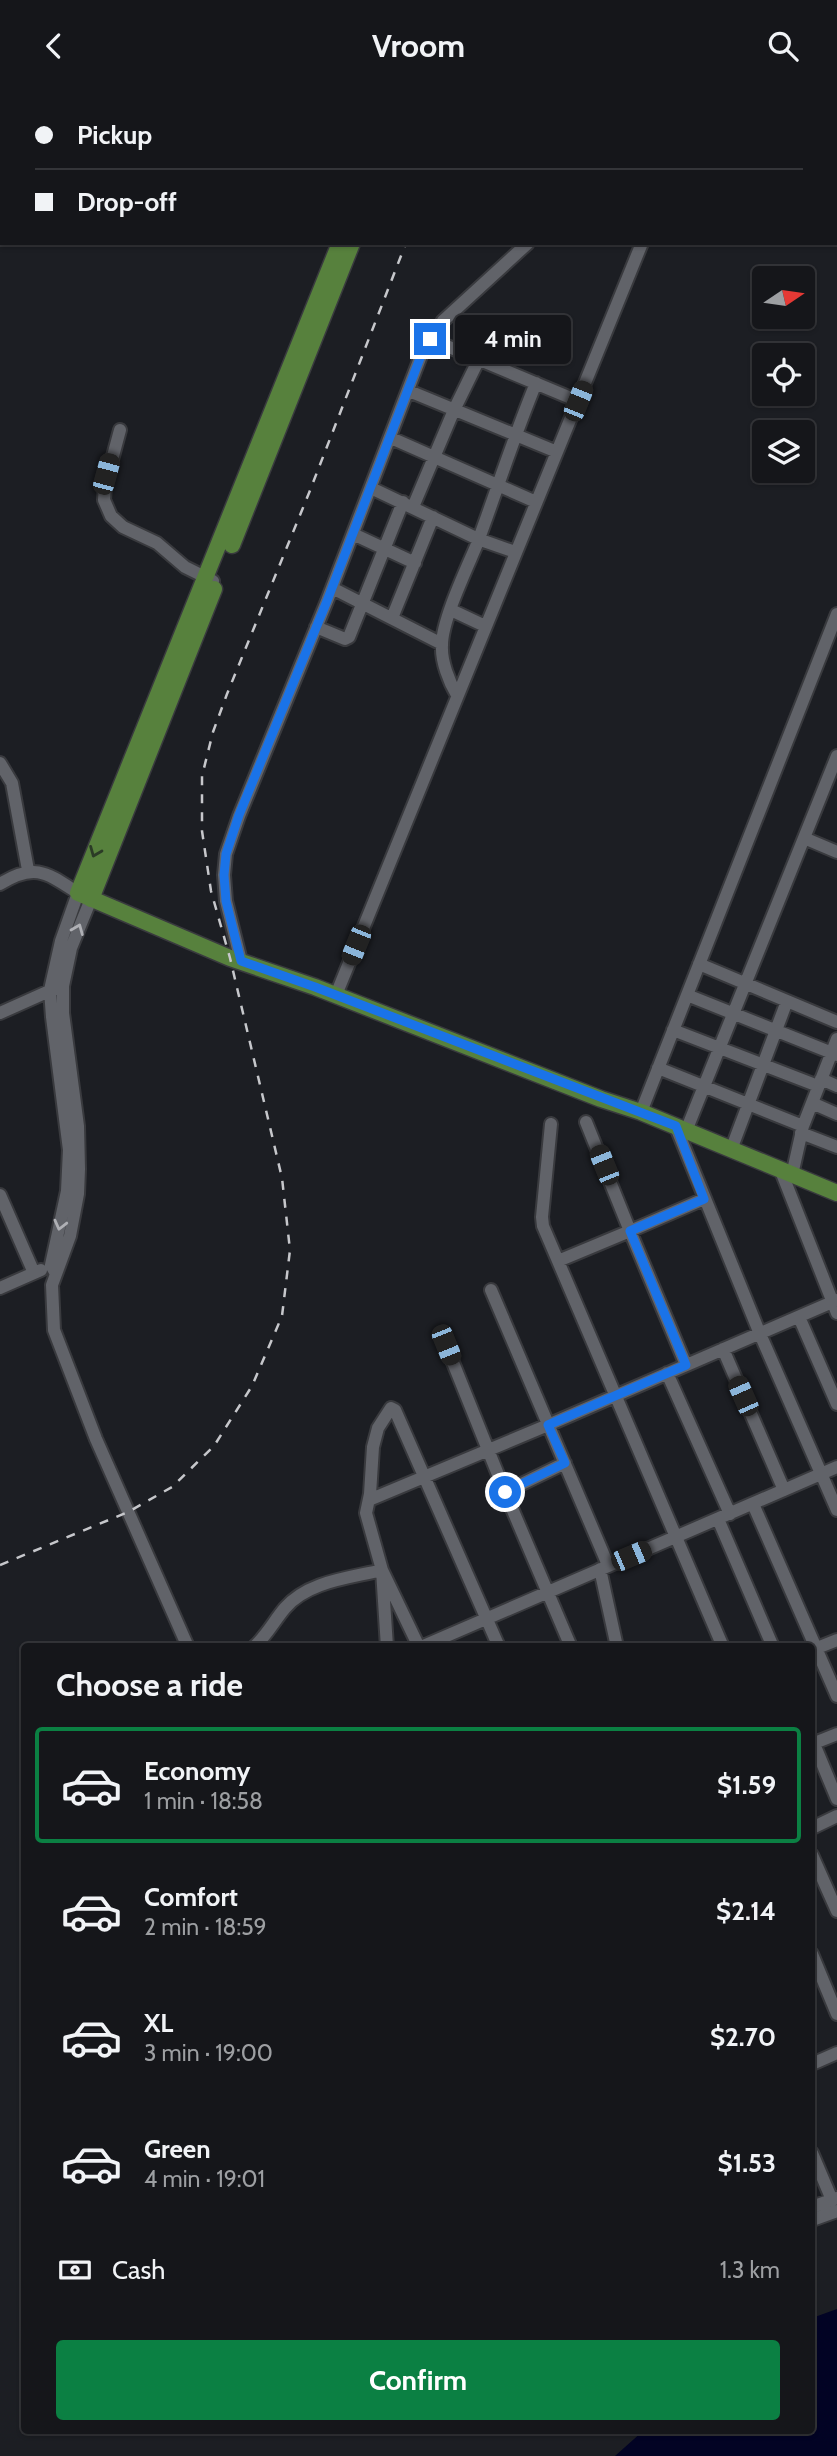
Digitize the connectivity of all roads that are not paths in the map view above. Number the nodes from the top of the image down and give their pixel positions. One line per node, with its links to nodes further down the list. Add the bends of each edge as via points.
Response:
1 (339, 245): 26 (main road)
2 (351, 245): 26 (main road)
3 (526, 245): 5 (street, via 460,304)
4 (641, 245): 9 (street)
5 (430, 339): 6 (street); 8 (street)
6 (478, 359): 7 (street); 10 (street)
7 (536, 383): 9 (street); 12 (street)
8 (409, 391): 10 (street); 13 (street)
9 (578, 401): 14 (street)
10 (454, 410): 12 (street); 15 (street)
11 (120, 430): 26 (street, via 104,486 111,516 157,543 185,568)
12 (515, 435): 14 (street); 16 (street)
13 (391, 438): 15 (street); 17 (street)
14 (557, 452): 18 (street)
15 (435, 457): 16 (street); 19 (street)
16 (499, 485): 18 (street); 22 (street)
17 (371, 488): 19 (street); 21 (street)
18 (536, 502): 24 (street)
19 (408, 505): 20 (street); 23 (street)
20 (433, 517): 22 (street); 25 (street)
21 (353, 534): 23 (street); 27 (street)
22 (478, 539): 24 (street); 29 (street)
23 (384, 548): 25 (street); 28 (street)
24 (515, 552): 32 (street)
25 (415, 563): 31 (street)
26 (212, 581): 42 (main road)
27 (332, 588): 28 (street); 33 (street)
28 (363, 604): 31 (street); 33 (street, via 349,637)
29 (451, 610): 32 (street); 34 (street)
30 (837, 614): 44 (street)
31 (392, 618): 34 (street)
32 (485, 626): 35 (street)
33 (316, 628): 43 (street, via 226,854 226,901)
34 (442, 644): 35 (street)
35 (457, 695): 47 (street)
36 (837, 757): 38 (street)
37 (0, 763): 40 (street, via 12,783)
38 (804, 838): 39 (street); 45 (street)
39 (837, 852)
40 (28, 870): 41 (street); 42 (street, via 46,872)
41 (0, 884)
42 (85, 896): 43 (main road); 46 (street)
43 (241, 961): 47 (main road)
44 (699, 964): 45 (street); 48 (street)
45 (747, 984): 49 (street); 51 (street)
46 (57, 988): 50 (street); 79 (street, via 78,1126 79,1169 70,1236)
47 (336, 995): 65 (main road)
48 (687, 995): 51 (street); 53 (street)
49 (787, 1001): 52 (street); 54 (street)
50 (0, 1013)
51 (734, 1013): 54 (street); 56 (street)
52 (837, 1022)
53 (673, 1030): 56 (street); 59 (street)
54 (775, 1030): 57 (street); 58 (street)
55 (837, 1039): 57 (street)
56 (720, 1048): 58 (street); 62 (street)
57 (834, 1054): 60 (street)
58 (762, 1064): 60 (street); 64 (street)
59 (658, 1068): 62 (street); 65 (street)
60 (819, 1083): 61 (street); 63 (street)
61 (837, 1086)
62 (704, 1087): 64 (street); 69 (street)
63 (812, 1103): 66 (street); 70 (street)
64 (748, 1104): 70 (street); 72 (street)
65 (641, 1112): 69 (main road)
66 (837, 1114)
67 (586, 1122): 77 (street)
68 (551, 1124): 78 (street, via 542,1222)
69 (681, 1129): 72 (main road); 76 (street)
70 (802, 1130): 71 (street); 73 (street)
71 (837, 1147)
72 (731, 1150): 73 (main road)
73 (787, 1173): 74 (main road); 83 (street)
74 (837, 1193)
75 (0, 1195): 80 (street)
76 (704, 1199): 77 (street); 85 (street)
77 (630, 1231): 78 (street); 88 (street)
78 (558, 1261): 90 (street)
79 (53, 1269): 80 (street); 110 (street, via 54,1330 96,1439)
80 (34, 1273): 81 (street)
81 (0, 1287)
82 (491, 1290): 92 (street)
83 (835, 1305): 84 (street)
84 (799, 1317): 85 (street); 91 (street)
85 (760, 1334): 87 (street); 96 (street)
86 (446, 1345): 93 (street)
87 (723, 1349): 88 (street); 98 (street)
88 (686, 1365): 89 (street)
89 (667, 1373): 90 (street); 103 (street)
90 (615, 1397): 92 (street); 104 (street)
91 (837, 1404)
92 (548, 1425): 93 (street); 94 (street)
93 (488, 1451): 97 (street); 99 (street)
94 (565, 1463): 99 (street); 105 (street)
95 (837, 1467): 96 (street)
96 (821, 1474): 98 (street); 102 (street)
97 (426, 1477): 100 (street); 100 (street, via 391,1408 373,1447); 108 (street)
98 (784, 1490): 101 (street)
99 (505, 1492): 107 (street)
100 (369, 1500): 106 (street, via 366,1513)
101 (753, 1504): 103 (street); 120 (street)
102 (837, 1510)
103 (724, 1516): 104 (street); 119 (street)
104 (676, 1537): 105 (street); 118 (street)
105 (604, 1567): 107 (street); 117 (street)
106 (382, 1570): 111 (street, via 303,1592); 112 (street); 113 (street)
107 (548, 1590): 108 (street); 116 (street)
108 (487, 1619): 114 (street); 115 (street)
109 (837, 1640): 121 (street)
110 (186, 1643)
111 (258, 1643)
112 (387, 1643)
113 (418, 1643)
114 (430, 1643)
115 (497, 1643)
116 (570, 1643)
117 (616, 1643)
118 (721, 1643)
119 (772, 1643)
120 (811, 1643)
121 (815, 1649)
122 (815, 1651): 123 (street)
123 (837, 1696)
124 (837, 1734): 125 (street)
125 (815, 1741)
126 (815, 1747): 127 (street)
127 (837, 1799)
128 (837, 1816): 129 (street)
129 (815, 1827)
130 (815, 1862): 131 (street)
131 (837, 1911)
132 (815, 1959): 133 (street)
133 (833, 1990): 134 (street)
134 (837, 2014)
135 (837, 2053): 136 (street)
136 (815, 2063)
137 (815, 2160): 138 (street)
138 (835, 2203): 139 (street); 140 (street)
139 (815, 2206)
140 (815, 2218)

